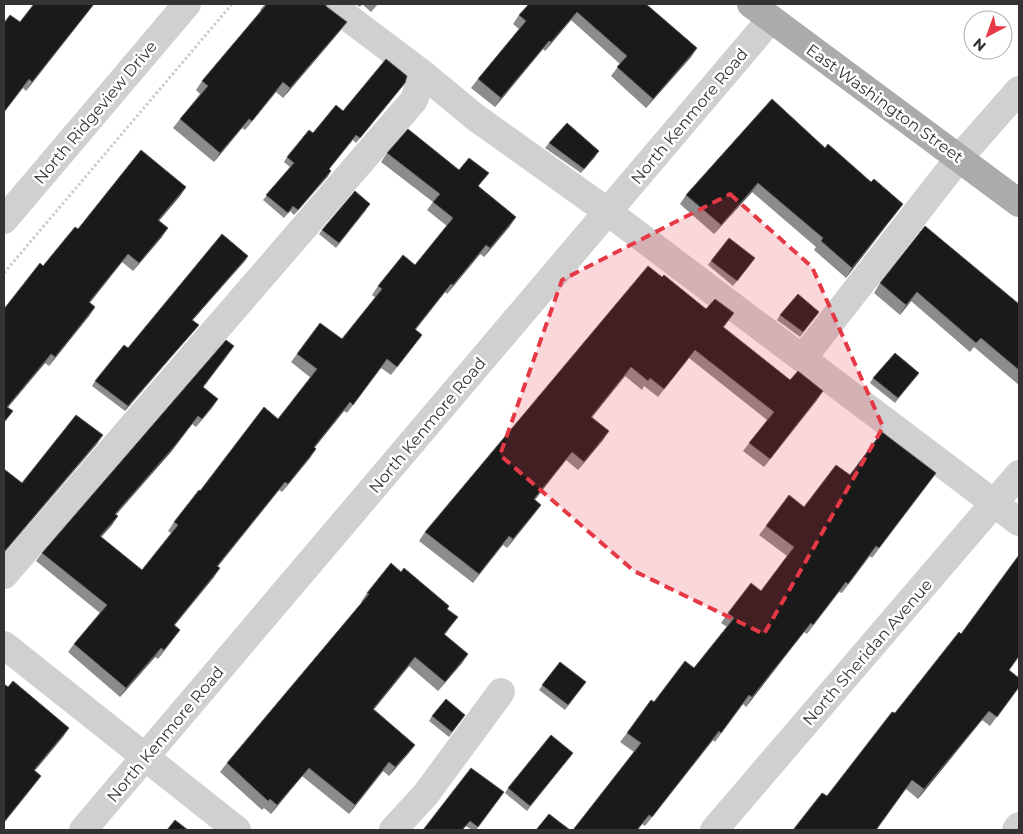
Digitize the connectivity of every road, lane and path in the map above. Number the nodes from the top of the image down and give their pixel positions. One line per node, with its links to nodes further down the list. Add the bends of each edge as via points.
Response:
1 (187, 4): 10 (street, North Ridgeview Drive)
2 (232, 4): 11 (path)
3 (330, 4): 5 (street)
4 (761, 12): 7 (main road, East Washington Street); 9 (street, North Kenmore Road)
5 (423, 74): 9 (street, via 475,117); 16 (street, via 414,100)
6 (1019, 90): 7 (street)
7 (959, 158): 8 (main road, East Washington Street); 12 (street)
8 (1019, 203)
9 (608, 212): 12 (street); 19 (street, North Kenmore Road)
10 (4, 220)
11 (4, 273)
12 (803, 358): 14 (street)
13 (1019, 474): 14 (street, North Sheridan Avenue)
14 (995, 502): 15 (street); 24 (street, North Sheridan Avenue)
15 (1019, 522)
16 (4, 575)
17 (4, 645): 19 (street)
18 (501, 692): 23 (street, via 426,794)
19 (144, 758): 21 (street, North Kenmore Road); 22 (street)
20 (1019, 826): 25 (street)
21 (83, 830)
22 (237, 830)
23 (393, 830)
24 (714, 830)
25 (1016, 830)

